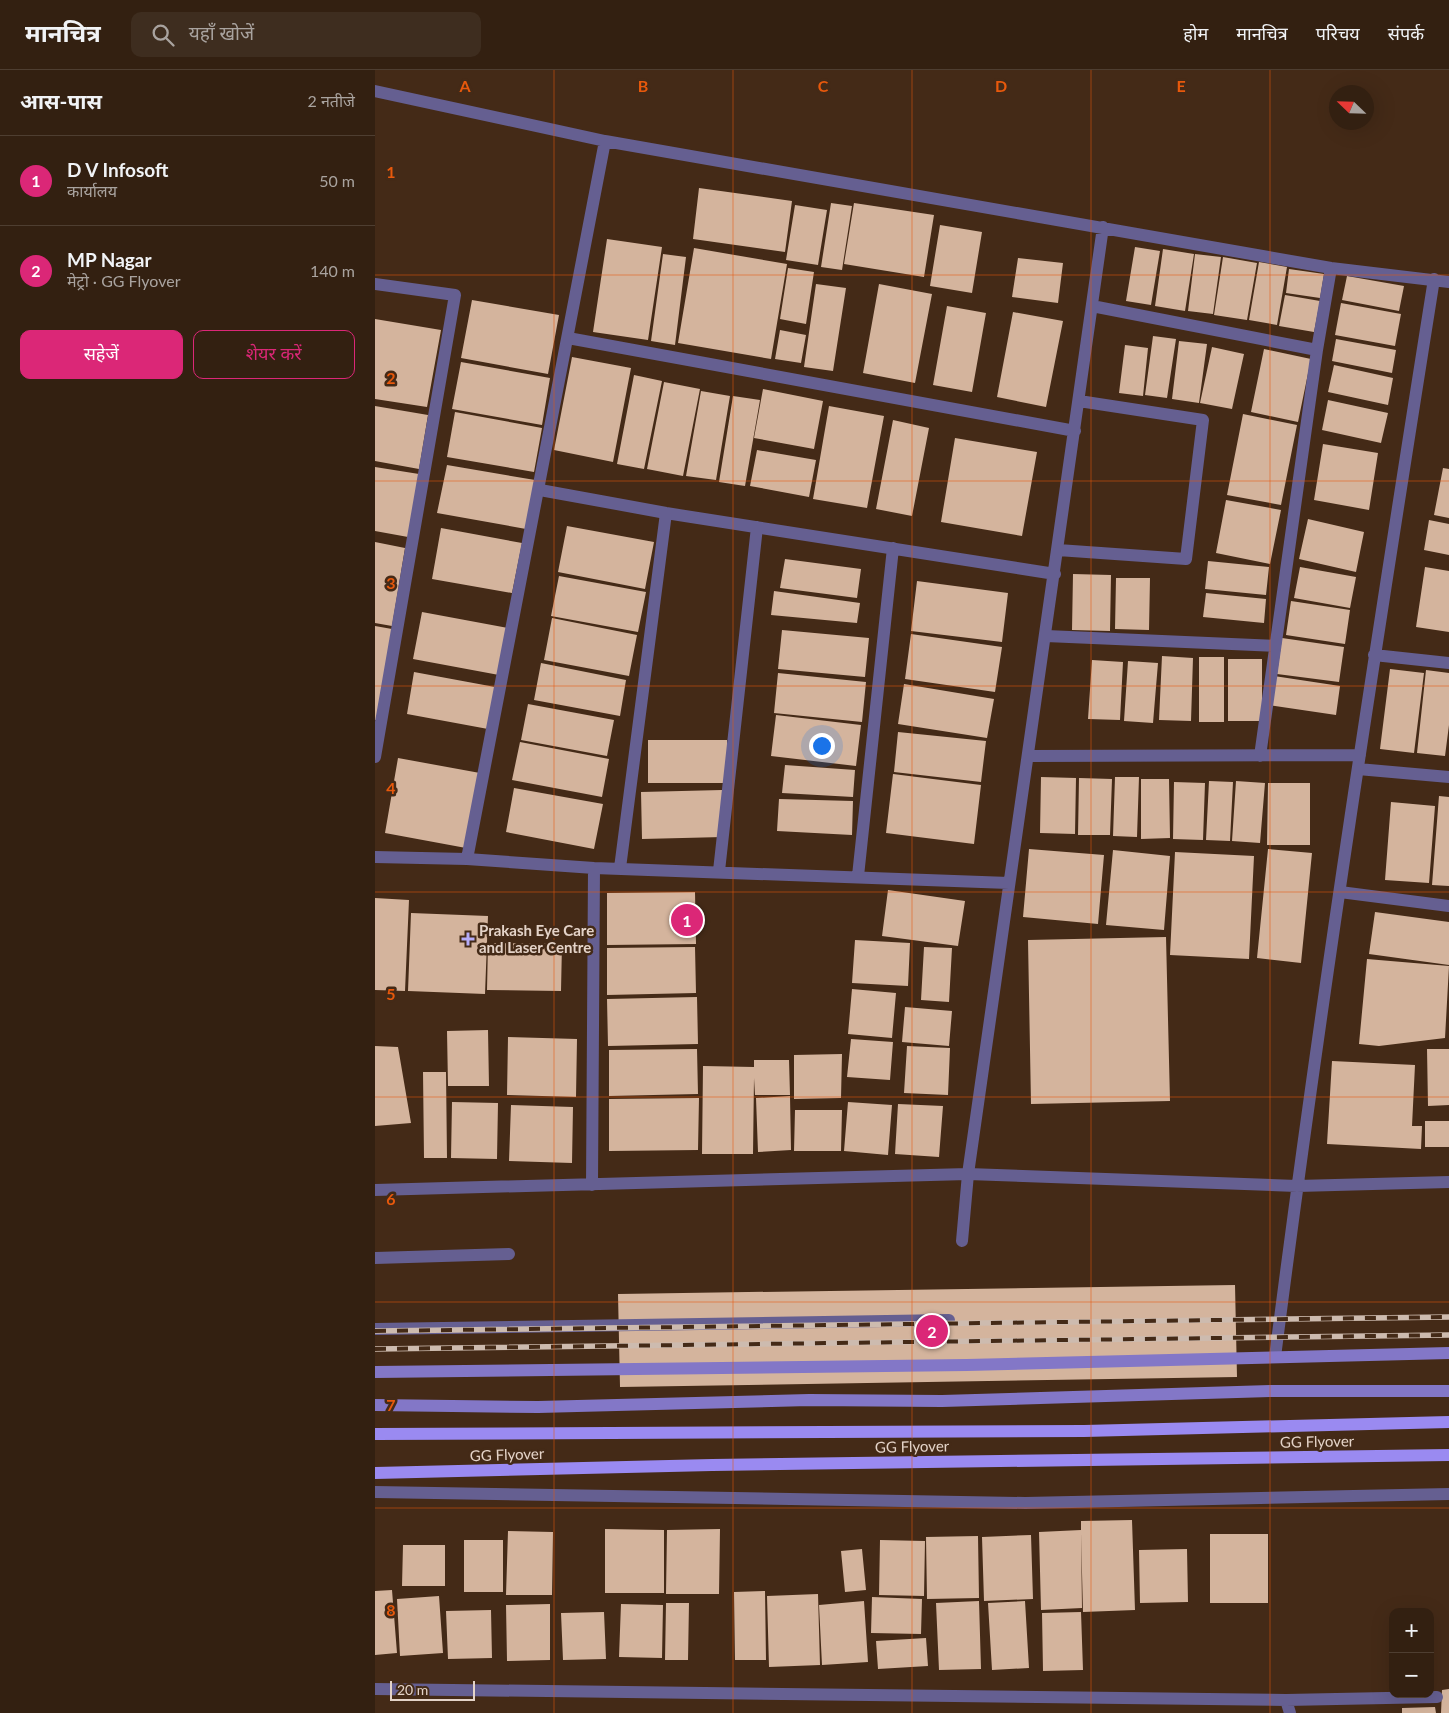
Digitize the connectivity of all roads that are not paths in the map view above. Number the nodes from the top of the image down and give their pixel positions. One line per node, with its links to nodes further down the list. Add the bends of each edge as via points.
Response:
1 (375, 91): 2 (street)
2 (605, 140): 3 (street); 9 (street)
3 (1103, 227): 4 (street); 8 (street)
4 (1331, 268): 5 (street); 10 (street)
5 (1434, 279): 6 (street); 21 (street)
6 (1449, 282)
7 (375, 284): 26 (street, via 455,295)
8 (1092, 306): 10 (street); 11 (street)
9 (568, 338): 12 (street); 13 (street)
10 (1317, 350): 20 (street)
11 (1079, 401): 12 (street); 17 (street, via 1203,420 1185,559)
12 (1075, 431): 17 (street)
13 (539, 490): 14 (street); 30 (street)
14 (666, 513): 15 (street); 32 (street)
15 (757, 527): 16 (street); 33 (street)
16 (893, 548): 18 (street); 34 (street)
17 (1058, 550): 18 (street)
18 (1055, 574): 19 (street)
19 (1046, 636): 20 (street); 24 (street)
20 (1275, 646): 25 (street)
21 (1374, 655): 22 (street); 23 (street)
22 (1449, 662)
23 (1360, 755): 25 (street); 27 (street)
24 (1029, 756): 25 (street); 35 (street)
25 (1260, 756)
26 (375, 757)
27 (1358, 769): 28 (street); 36 (street)
28 (1449, 777)
29 (375, 856): 30 (street)
30 (467, 859): 31 (street)
31 (594, 868): 32 (street); 40 (street)
32 (620, 868): 33 (street)
33 (719, 871): 34 (street)
34 (858, 876): 35 (street)
35 (1009, 883): 38 (street)
36 (1341, 892): 37 (street); 41 (street)
37 (1449, 906)
38 (969, 1174): 40 (street); 41 (street); 43 (street)
39 (1449, 1182): 41 (street)
40 (592, 1186): 42 (street)
41 (1297, 1186): 49 (street)
42 (375, 1190)
43 (962, 1241)
44 (509, 1254): 45 (street)
45 (375, 1258)
46 (949, 1320): 47 (street)
47 (375, 1329)
48 (1449, 1353): 49 (main road)
49 (1275, 1357): 50 (main road)
50 (375, 1372)
51 (1449, 1391): 52 (main road, via 1270,1391 942,1401 538,1407)
52 (375, 1405)
53 (1449, 1422): 54 (main road, GG Flyover, via 1074,1431)
54 (375, 1434)
55 (1449, 1455): 56 (main road, GG Flyover)
56 (375, 1473)
57 (375, 1492): 58 (street, via 1025,1503)
58 (1449, 1494)
59 (375, 1689): 61 (street)
60 (1437, 1697): 61 (street)
61 (1286, 1700): 62 (street)
62 (1290, 1713)

